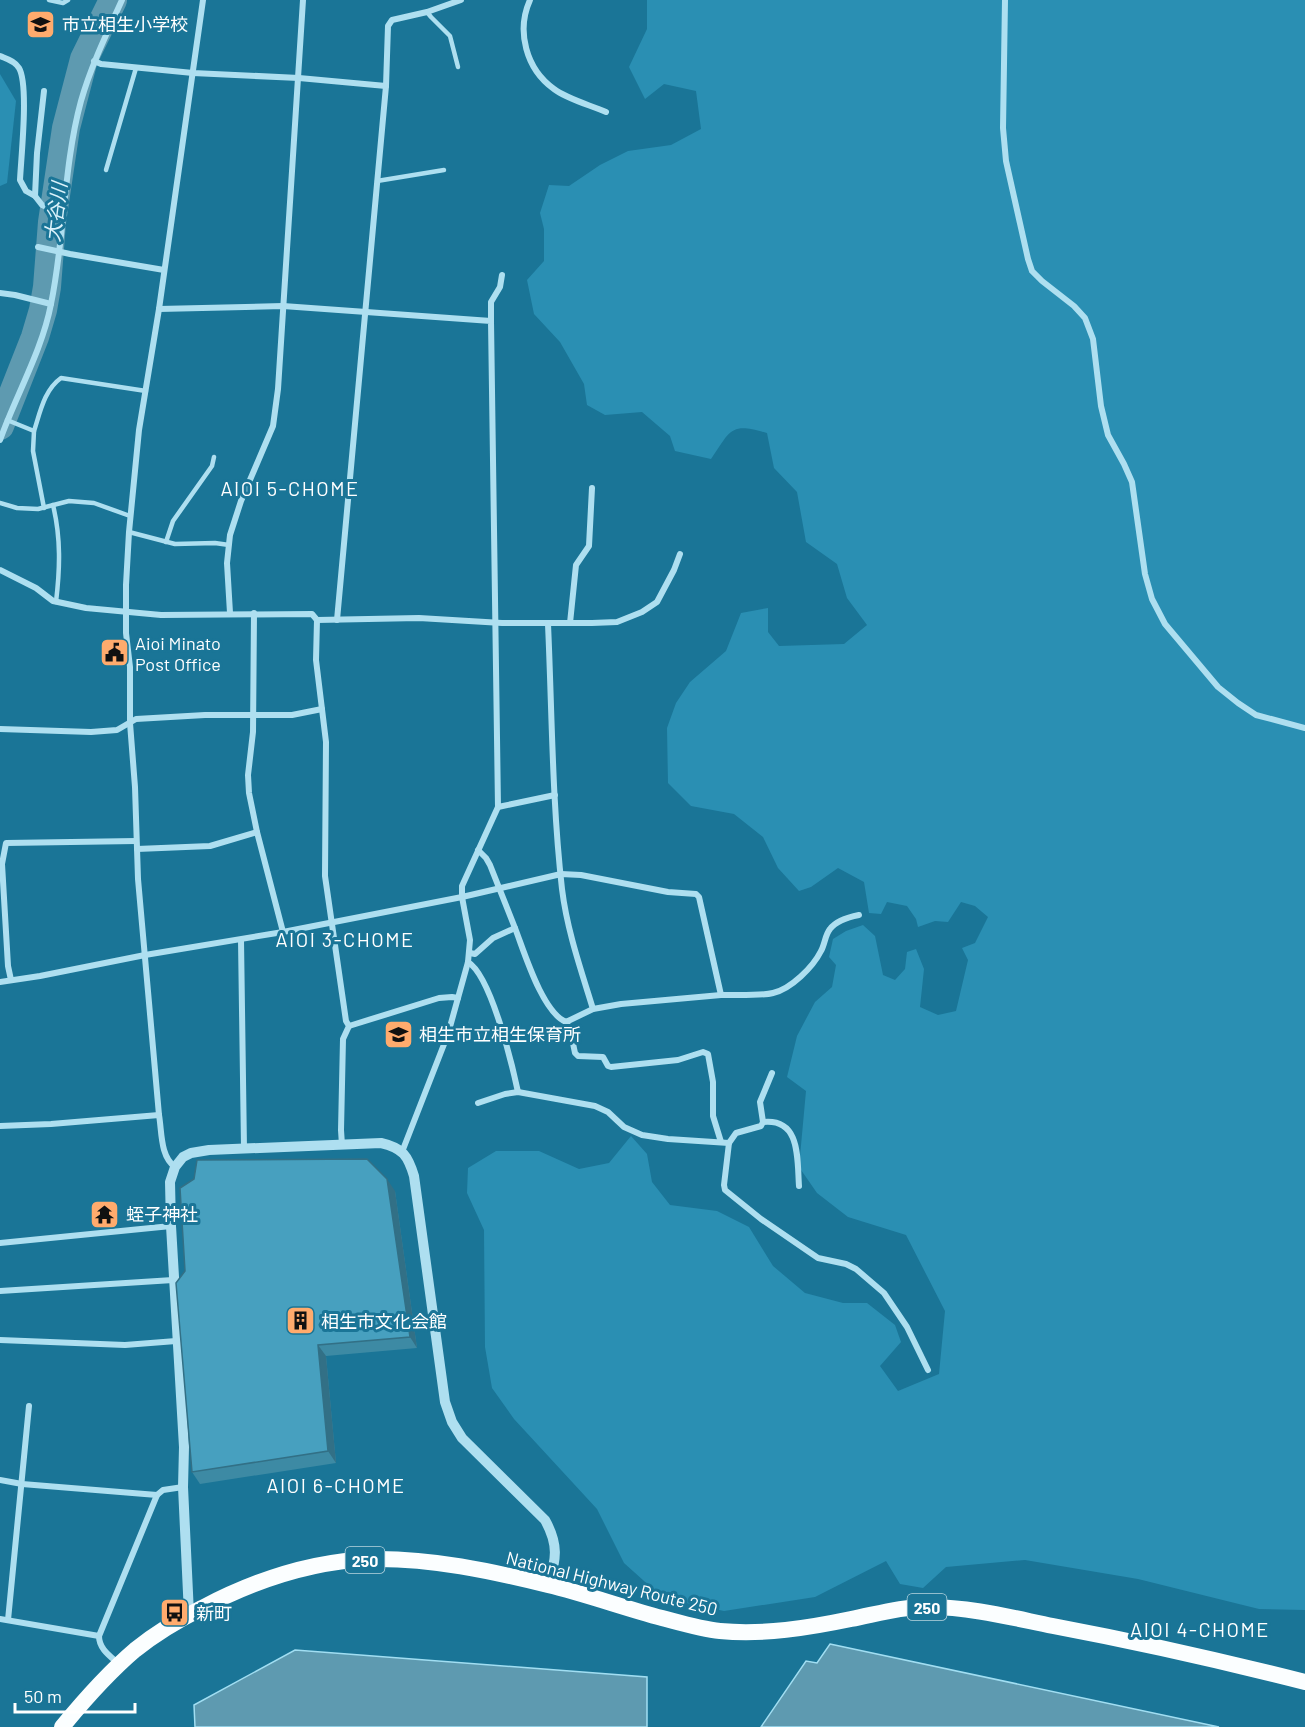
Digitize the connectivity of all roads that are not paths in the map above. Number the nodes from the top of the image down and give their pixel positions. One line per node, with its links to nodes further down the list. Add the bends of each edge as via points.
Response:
1 (49, 0): 2 (lane)
2 (68, 0)
3 (122, 0): 11 (street)
4 (203, 0): 14 (street)
5 (303, 0): 15 (street)
6 (461, 0): 9 (street)
7 (530, 0): 18 (street, via 523,30 532,65 555,90)
8 (1005, 0): 61 (street, via 1003,128 1006,161 1028,259 1032,271 1085,318 1093,339 1101,406 1108,435 1132,482 1152,599 1165,624 1218,687 1256,714)
9 (427, 12): 12 (lane, via 450,36); 16 (street, via 392,20 388,26)
10 (0, 56): 22 (street, via 21,70 24,88 20,180 26,191)
11 (94, 61): 13 (street); 23 (street, via 81,103)
12 (458, 67)
13 (136, 68): 14 (street); 19 (lane)
14 (193, 73): 15 (street); 26 (street)
15 (299, 78): 16 (street); 30 (street)
16 (386, 86): 21 (street)
17 (44, 91): 22 (street)
18 (606, 112)
19 (106, 170)
20 (444, 170): 21 (lane)
21 (377, 181): 32 (street)
22 (35, 196): 23 (street, via 42,205)
23 (60, 213): 25 (street)
24 (38, 247): 25 (street)
25 (59, 251): 26 (street); 29 (street)
26 (164, 270): 31 (street)
27 (502, 275): 33 (street, via 492,302)
28 (0, 293): 29 (street)
29 (49, 303): 35 (street, via 43,332)
30 (283, 306): 31 (street); 32 (street); 46 (street, via 273,426 241,501)
31 (159, 309): 34 (street)
32 (365, 312): 33 (street); 54 (street)
33 (491, 321): 55 (street)
34 (146, 391): 36 (lane, via 61,378 47,393); 43 (street)
35 (3, 425): 36 (lane); 37 (street)
36 (34, 431): 42 (lane, via 33,451)
37 (0, 440)
38 (214, 456): 45 (lane, via 212,466 173,521)
39 (592, 488): 56 (street, via 589,546 576,565)
40 (0, 503): 42 (lane, via 16,508)
41 (53, 505): 42 (lane); 43 (lane, via 94,502); 49 (lane, via 60,566)
42 (44, 508)
43 (130, 516): 44 (street)
44 (129, 532): 45 (lane); 50 (street)
45 (166, 542): 46 (lane)
46 (229, 544): 51 (street)
47 (680, 554): 56 (street, via 663,594 642,612 617,622)
48 (0, 570): 49 (street)
49 (56, 602): 50 (street)
50 (127, 612): 51 (street); 60 (street)
51 (230, 613): 52 (street)
52 (254, 613): 53 (street, via 312,614); 59 (street)
53 (318, 620): 54 (street); 58 (street, via 316,660)
54 (337, 620): 55 (street, via 418,618)
55 (496, 622): 57 (street); 64 (street)
56 (570, 623): 57 (street)
57 (548, 624): 63 (street)
58 (322, 709): 59 (street); 73 (street, via 326,742 325,876)
59 (253, 716): 60 (street, via 205,715 136,719); 65 (street, via 248,775)
60 (130, 723): 62 (street, via 117,730 91,732); 66 (street)
61 (1305, 728)
62 (0, 729)
63 (555, 795): 64 (street); 69 (street)
64 (498, 807): 68 (street)
65 (257, 832): 67 (street, via 210,846); 75 (street)
66 (136, 841): 67 (street); 80 (street, via 6,843 2,864)
67 (137, 849): 78 (street)
68 (478, 850): 70 (street, via 486,858); 71 (street, via 462,886)
69 (561, 874): 70 (street); 82 (street, via 696,894); 84 (street, via 575,951)
70 (499, 888): 71 (street); 74 (street)
71 (462, 897): 73 (street); 77 (street)
72 (859, 915): 82 (street, via 832,927 816,960 788,986 773,993)
73 (332, 922): 75 (street); 86 (street)
74 (515, 928): 77 (street, via 493,938 475,954); 85 (street, via 544,999)
75 (283, 932): 76 (street)
76 (241, 940): 78 (street); 96 (street)
77 (470, 953): 79 (street)
78 (145, 955): 80 (street); 90 (street)
79 (468, 962): 83 (street); 88 (street, via 489,993)
80 (11, 980): 81 (street)
81 (0, 982)
82 (721, 995): 84 (street)
83 (458, 998): 86 (street, via 439,998); 97 (street)
84 (593, 1009): 85 (street)
85 (566, 1022): 93 (street, via 575,1053 603,1057 611,1067 708,1054 712,1108)
86 (349, 1026): 95 (street, via 343,1039)
87 (772, 1073): 91 (street, via 760,1102)
88 (518, 1092): 89 (street); 93 (street, via 595,1106 642,1135)
89 (478, 1103)
90 (159, 1115): 92 (street); 98 (street, via 164,1148)
91 (763, 1122): 94 (street, via 755,1129 736,1134); 99 (street, via 775,1121 791,1134 797,1147)
92 (0, 1126)
93 (721, 1142): 94 (street)
94 (729, 1143): 106 (street, via 725,1190 818,1257 856,1269 884,1293 907,1327)
95 (342, 1145): 96 (street); 97 (street, via 381,1143)
96 (244, 1148): 98 (street, via 190,1153)
97 (402, 1152): 112 (street, via 414,1176 445,1402 462,1438 545,1520 553,1534 555,1563)
98 (175, 1167): 100 (street, via 170,1182)
99 (799, 1186)
100 (171, 1226): 101 (street); 102 (street)
101 (0, 1243)
102 (173, 1280): 103 (street); 105 (street)
103 (0, 1292)
104 (0, 1340): 105 (street, via 125,1345)
105 (176, 1341): 110 (street)
106 (928, 1370)
107 (29, 1406): 109 (street)
108 (0, 1480): 109 (street)
109 (22, 1484): 111 (street); 115 (street)
110 (183, 1487): 111 (street, via 163,1490); 113 (street)
111 (157, 1495): 116 (street)
112 (549, 1585): 113 (highway, National Highway Route 250 / 250, via 432,1562 344,1561 259,1581); 118 (highway, National Highway Route 250 / 250, via 716,1631 813,1626 908,1607 962,1609 1110,1637)
113 (189, 1614): 117 (highway, National Highway Route 250 / 250)
114 (0, 1619): 115 (street)
115 (8, 1620): 116 (street)
116 (99, 1636): 117 (street, via 102,1649)
117 (120, 1664): 119 (highway, National Highway Route 250 / 250)
118 (1305, 1682)
119 (62, 1727)

